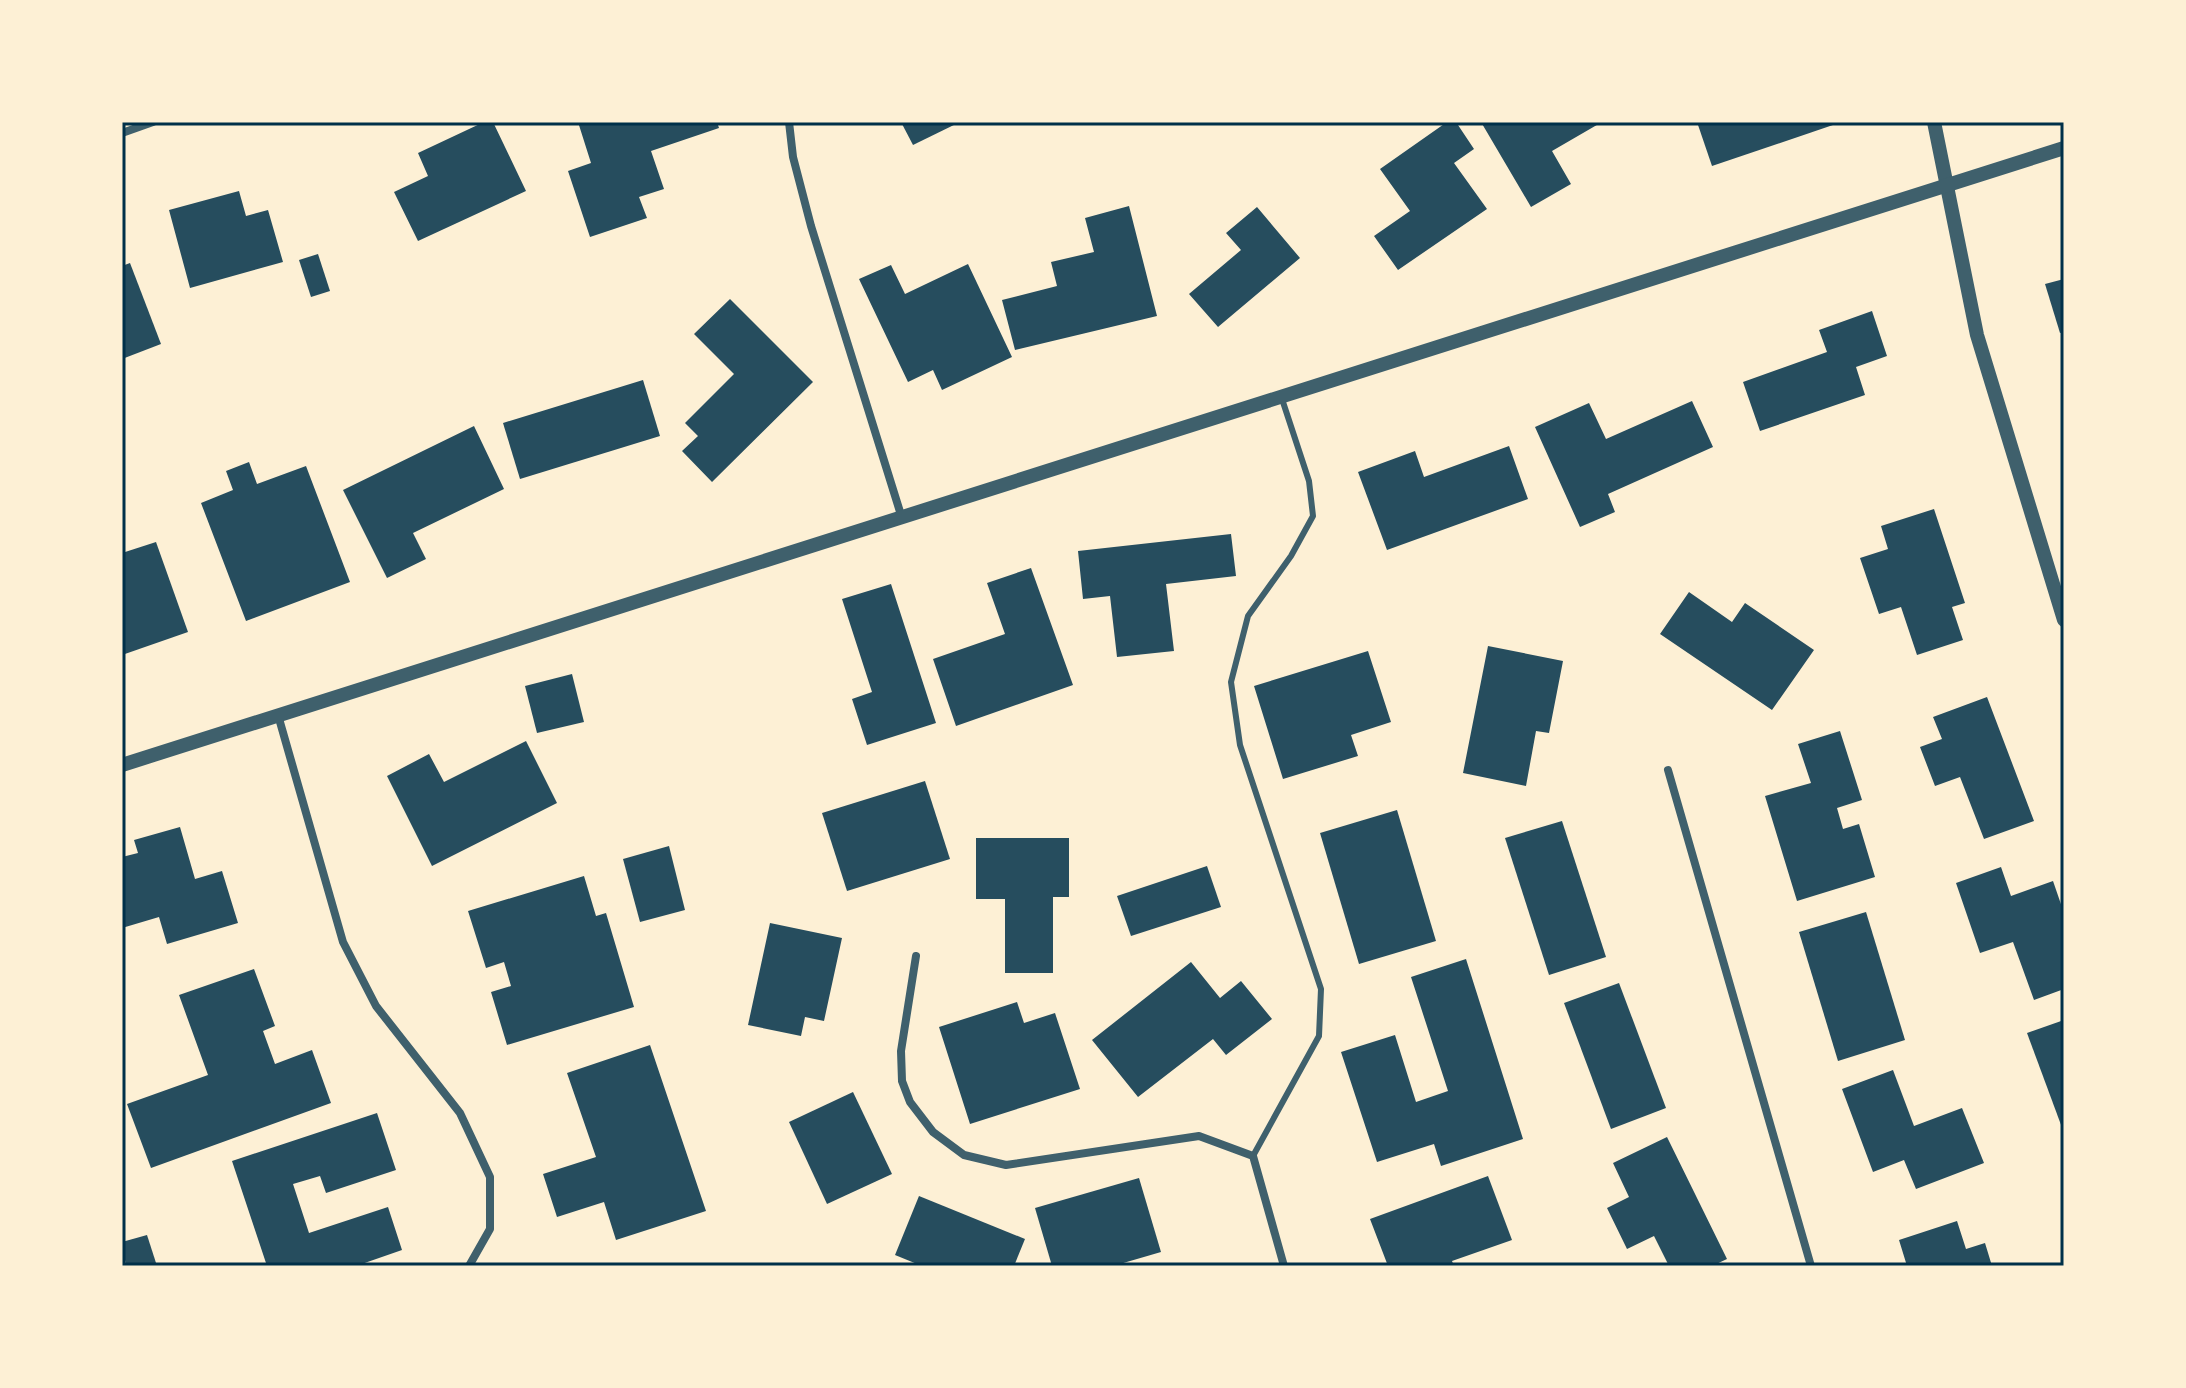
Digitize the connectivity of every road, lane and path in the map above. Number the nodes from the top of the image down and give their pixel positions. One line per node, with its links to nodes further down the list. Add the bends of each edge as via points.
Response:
1 (153, 122): 4 (street)
2 (789, 122): 8 (street, via 811,226)
3 (1934, 122): 6 (street)
4 (122, 133)
5 (2064, 148): 6 (street)
6 (1947, 184): 7 (street); 9 (street, via 1977,335)
7 (1280, 395): 8 (street); 14 (lane, via 1309,481 1313,516 1248,616 1231,682 1240,745 1321,989 1319,1036)
8 (901, 515): 10 (street)
9 (2064, 620)
10 (278, 715): 11 (street); 15 (street, via 343,942 376,1006 460,1113 490,1177 490,1229)
11 (122, 765)
12 (1668, 770): 17 (street)
13 (916, 956): 14 (street, via 901,1051 902,1081 910,1102 933,1132 964,1155 1006,1165 1199,1136)
14 (1253, 1156): 16 (street)
15 (469, 1266)
16 (1284, 1266)
17 (1811, 1266)

